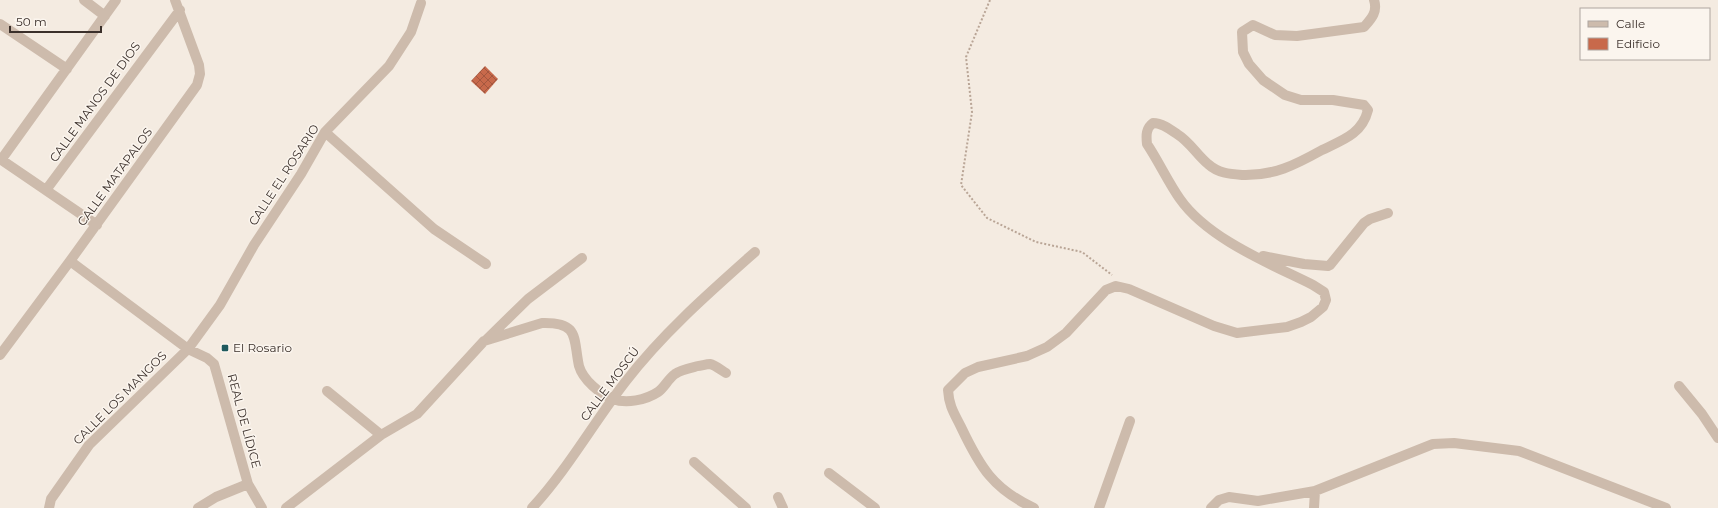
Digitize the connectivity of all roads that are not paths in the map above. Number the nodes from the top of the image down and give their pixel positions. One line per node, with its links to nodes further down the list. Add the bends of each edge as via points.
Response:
1 (84, 0): 7 (street)
2 (116, 0): 7 (street)
3 (175, 0): 6 (street, CALLE MATAPALOS)
4 (1374, 0): 16 (street, via 1374,16 1364,28 1296,36 1276,35 1253,25 1242,32 1243,52 1249,64 1263,80 1285,95 1301,100 1333,100 1364,105 1368,110 1366,119 1356,133 1283,170 1258,176 1227,174 1208,164 1184,139 1159,123 1153,122 1149,126 1147,144 1180,200 1197,218)
5 (421, 3): 10 (street, CALLE EL ROSARIO, via 411,32 389,66)
6 (180, 10): 12 (street, CALLE MANOS DE DIOS); 14 (street, CALLE MATAPALOS, via 199,65 197,85)
7 (105, 16): 9 (street)
8 (0, 24): 9 (street)
9 (67, 69): 11 (street)
10 (325, 132): 19 (street, via 434,229); 21 (street, CALLE EL ROSARIO, via 301,174 254,245 220,305)
11 (1, 160): 12 (street)
12 (46, 190): 14 (street)
13 (1388, 213): 16 (street, via 1364,223 1328,266)
14 (97, 225): 18 (street, CALLE MATAPALOS)
15 (755, 252): 26 (street, CALLE MOSCÚ, via 658,344)
16 (1252, 254): 43 (street, via 1324,292 1326,300 1323,307 1311,317 1287,327 1236,333 1116,286 1106,290 1066,333 1047,347 1027,356 978,367 965,373 948,390 949,403 976,459 1003,490)
17 (582, 258): 20 (street, via 528,298)
18 (70, 261): 21 (street, REAL DE LÍDICE); 22 (street, CALLE MATAPALOS)
19 (486, 264)
20 (484, 342): 26 (street, via 542,323 568,328 575,336 580,368 584,376 592,386); 28 (street, via 417,414)
21 (188, 349): 32 (street, REAL DE LÍDICE, via 208,358 214,364); 35 (street, CALLE LOS MANGOS, via 89,445 51,498)
22 (0, 355)
23 (726, 373): 26 (street, via 710,364 691,368 675,374 658,392 639,400)
24 (1679, 386): 29 (street)
25 (326, 391): 28 (street)
26 (613, 399): 39 (street, CALLE MOSCÚ)
27 (1130, 421): 44 (street)
28 (382, 435): 38 (street)
29 (1718, 438)
30 (694, 462): 40 (street)
31 (829, 473): 42 (street)
32 (248, 484): 36 (street, REAL DE LÍDICE, via 216,497); 37 (street)
33 (1315, 491): 45 (street, via 1258,501 1229,497 1219,500); 46 (street); 47 (street, via 1433,444 1454,443 1519,451)
34 (778, 497): 41 (street)
35 (49, 508)
36 (198, 508)
37 (262, 508)
38 (286, 508)
39 (532, 508)
40 (746, 508)
41 (783, 508)
42 (875, 508)
43 (1034, 508)
44 (1099, 508)
45 (1211, 508)
46 (1314, 508)
47 (1666, 508)

